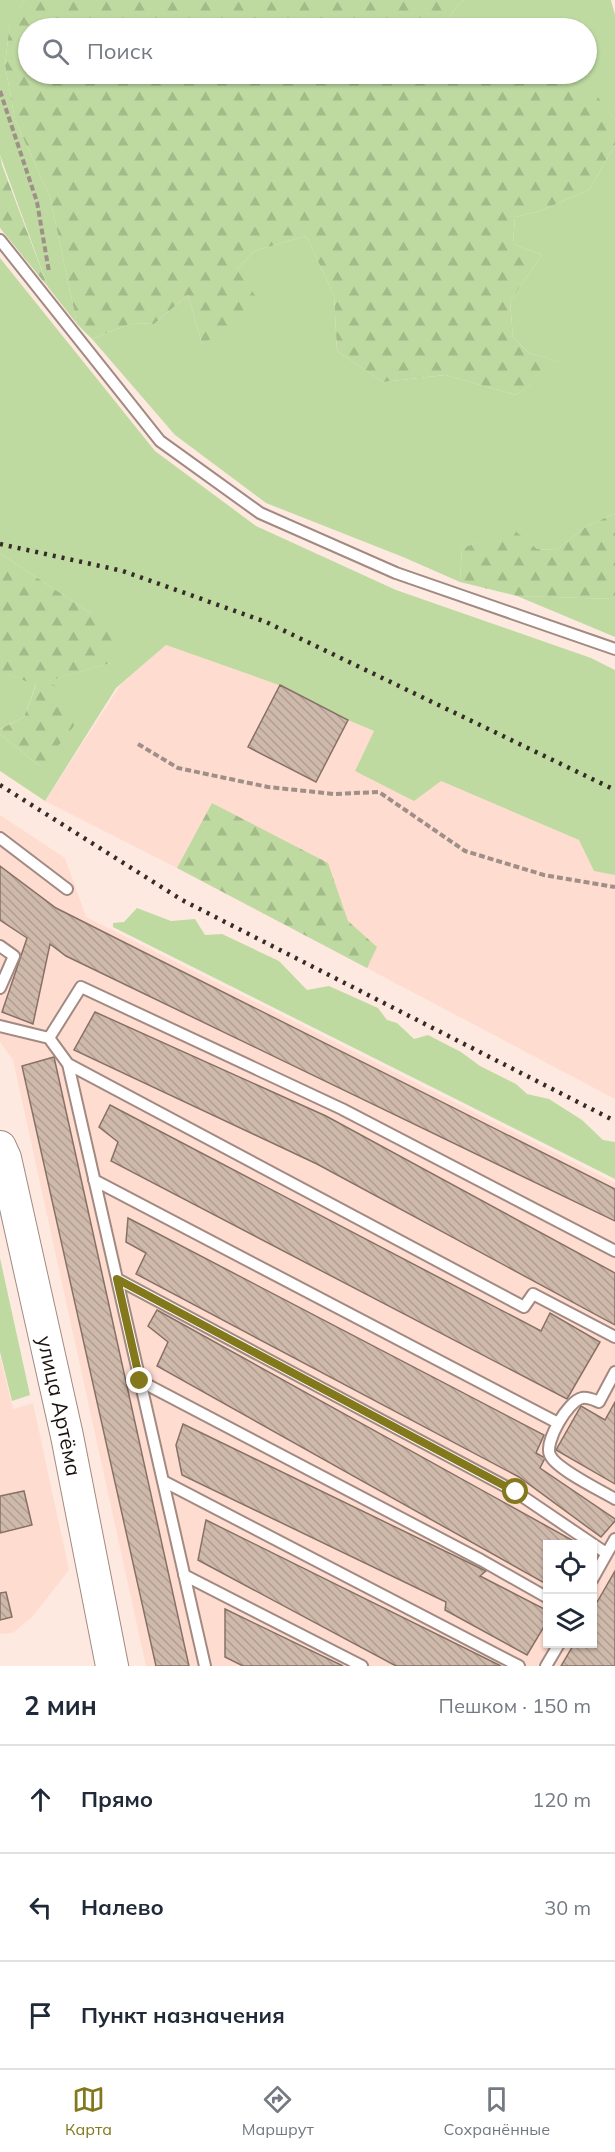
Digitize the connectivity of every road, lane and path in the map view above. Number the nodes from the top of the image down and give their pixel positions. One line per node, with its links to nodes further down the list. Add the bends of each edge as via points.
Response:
1 (0, 91): 3 (path, via 38,202)
2 (0, 240): 3 (lane)
3 (54, 307): 4 (lane, via 160,441 260,513 396,573)
4 (615, 650)
5 (138, 744): 7 (path, via 178,768 268,787 334,795 380,792 465,851 544,874)
6 (0, 838): 8 (lane)
7 (615, 887)
8 (67, 889)
9 (0, 946): 10 (lane, via 14,956)
10 (0, 988)
11 (0, 1026): 12 (lane)
12 (49, 1038): 13 (lane); 16 (lane, via 81,987 342,1109)
13 (68, 1064): 15 (lane); 18 (lane, via 524,1307 533,1294)
14 (0, 1147): 30 (street, улица Артёма, via 67,1436)
15 (94, 1180): 17 (lane); 21 (lane)
16 (615, 1251)
17 (117, 1279): 20 (lane); 25 (lane, via 516,1492)
18 (615, 1337)
19 (615, 1372): 21 (lane, via 599,1402 583,1397 576,1400)
20 (140, 1381): 22 (lane); 28 (lane)
21 (558, 1423): 23 (lane, via 548,1444 555,1464)
22 (163, 1481): 27 (lane); 33 (lane)
23 (615, 1499)
24 (615, 1539): 25 (lane)
25 (606, 1553): 26 (lane)
26 (597, 1570)
27 (184, 1575): 31 (lane); 32 (lane)
28 (543, 1595)
29 (557, 1648): 34 (lane)
30 (112, 1666)
31 (205, 1666)
32 (362, 1666)
33 (519, 1666)
34 (546, 1666)

